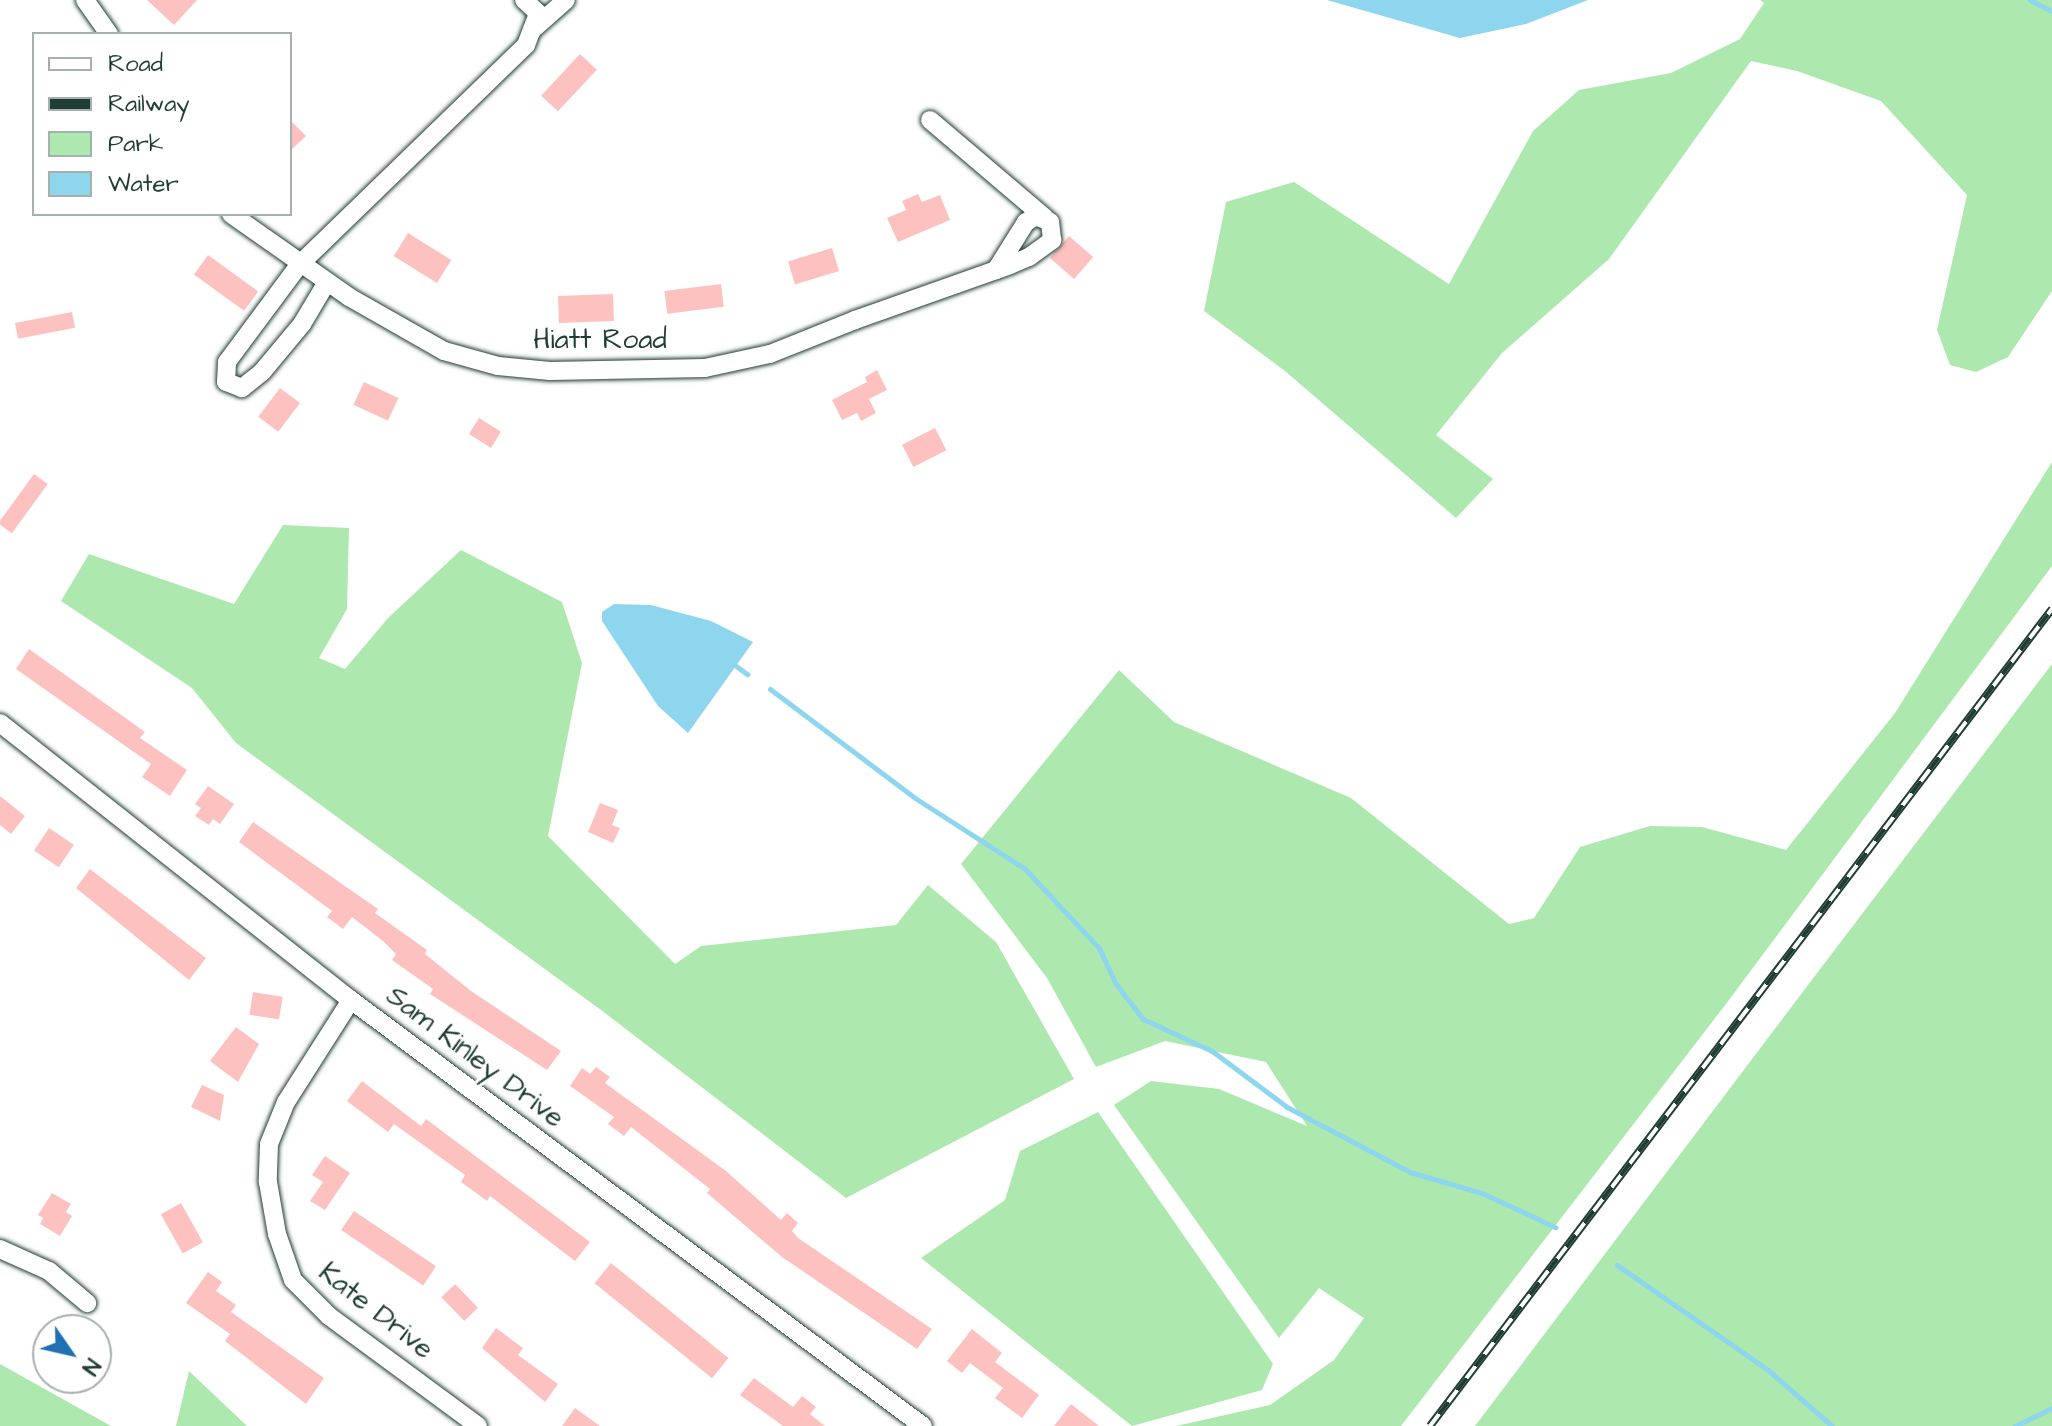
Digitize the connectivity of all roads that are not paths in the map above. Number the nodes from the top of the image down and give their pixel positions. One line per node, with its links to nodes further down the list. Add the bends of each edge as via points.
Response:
1 (524, 0): 4 (street, via 538,13)
2 (566, 0): 4 (street)
3 (89, 1): 5 (street)
4 (531, 31): 9 (street, via 526,45)
5 (108, 32)
6 (930, 120): 8 (street)
7 (234, 216): 9 (street, Hiatt Road)
8 (1045, 218): 10 (street, via 1026,222); 10 (street, Hiatt Road, via 1054,228 1049,243)
9 (299, 265): 11 (street, Hiatt Road); 11 (street, via 227,362 223,375 229,386 242,388 275,359)
10 (996, 270): 11 (street, Hiatt Road, via 770,354 705,368 550,371 498,366 444,351)
11 (327, 282)
12 (0, 723): 13 (street, Sam Kinley Drive)
13 (351, 1000): 16 (street, Kate Drive, via 286,1102 269,1144 268,1182 277,1234 293,1280 329,1316); 17 (street, Sam Kinley Drive)
14 (0, 1249): 15 (street, via 49,1271)
15 (87, 1303)
16 (478, 1426)
17 (923, 1426)

